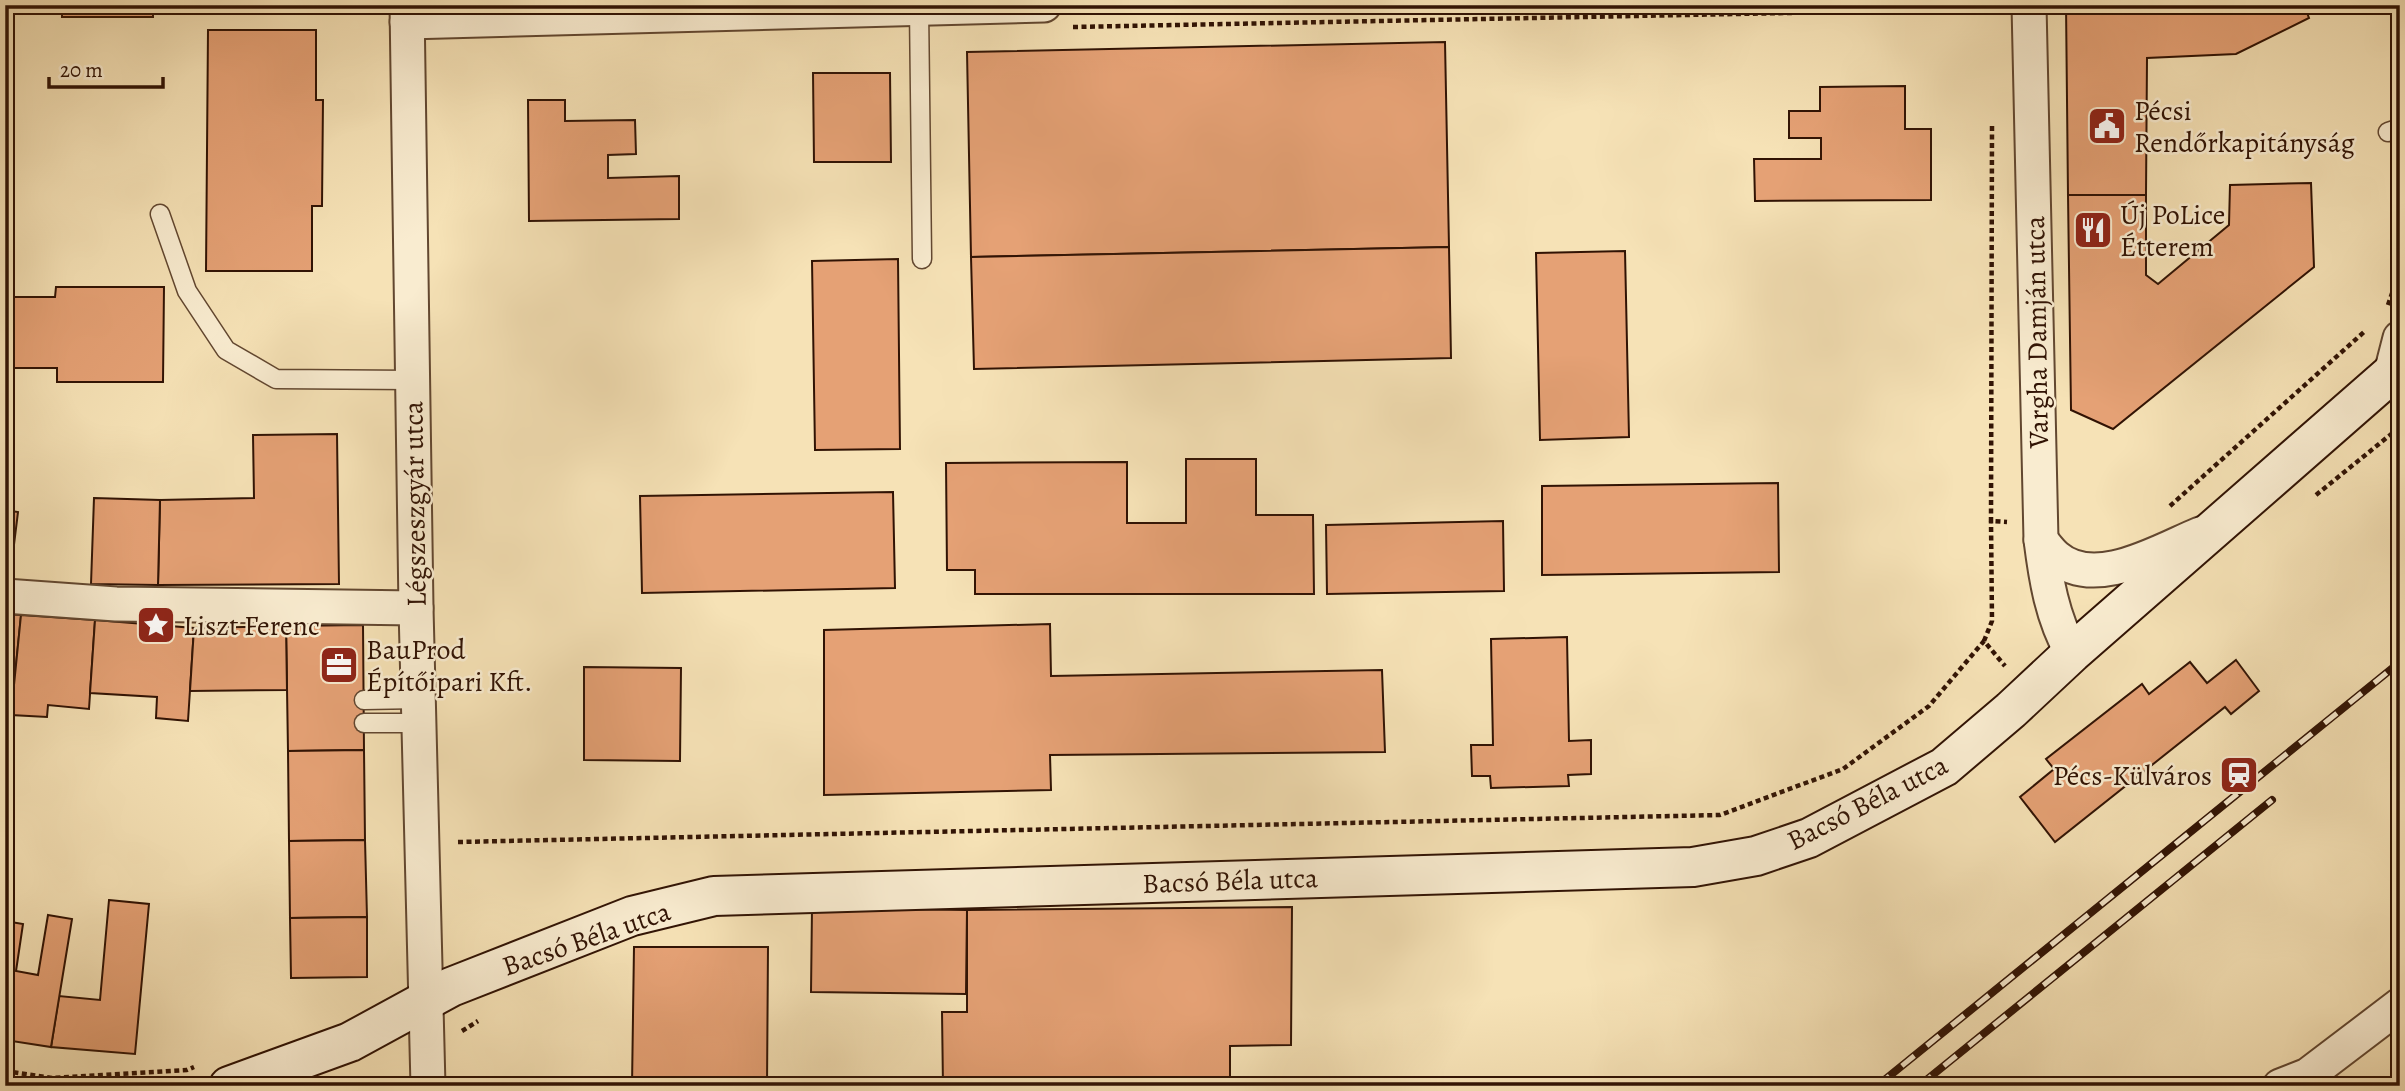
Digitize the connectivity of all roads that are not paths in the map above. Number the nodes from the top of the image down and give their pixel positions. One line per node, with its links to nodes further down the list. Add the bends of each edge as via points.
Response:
1 (2029, 5): 11 (street, Vargha Damján utca)
2 (919, 7): 3 (street); 5 (street); 7 (lane)
3 (784, 8): 4 (street)
4 (407, 14): 9 (street, Légszeszgyár utca)
5 (1052, 16)
6 (160, 214): 9 (lane, via 187,291 226,350 276,379)
7 (922, 259)
8 (2394, 347): 10 (street, Bacsó Béla utca)
9 (412, 380): 13 (street, Légszeszgyár utca)
10 (2215, 527): 11 (street, via 2122,567 2096,570 2077,568 2057,558); 14 (street, Bacsó Béla utca)
11 (2041, 540): 14 (street, Vargha Damján utca, via 2059,629)
12 (5, 596): 13 (street, via 116,604)
13 (416, 608): 16 (street, Légszeszgyár utca)
14 (2072, 653): 18 (street, Bacsó Béla utca, via 1944,767 1809,838 1731,862 1693,867 715,896 632,916)
15 (364, 700): 16 (lane)
16 (419, 711): 17 (lane); 18 (street, Légszeszgyár utca)
17 (364, 723)
18 (427, 1000): 21 (street, Bacsó Béla utca, via 350,1042); 22 (street, Légszeszgyár utca)
19 (2400, 1005): 20 (street)
20 (2302, 1082)
21 (229, 1086)
22 (428, 1086)

